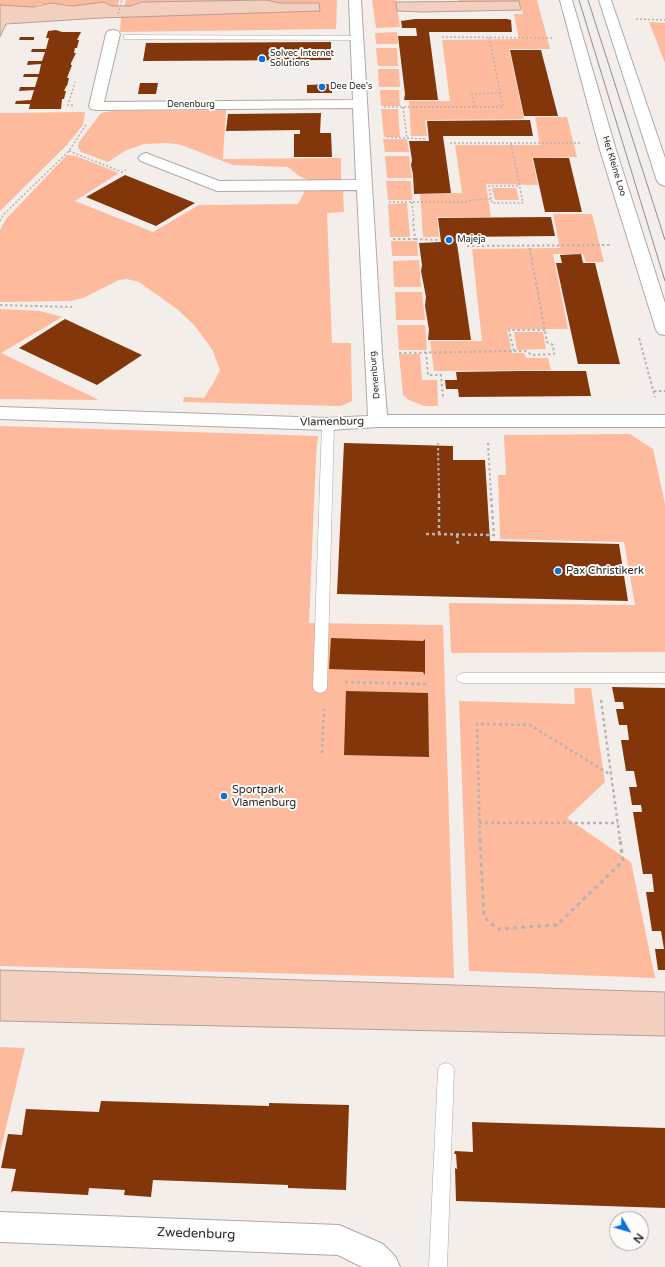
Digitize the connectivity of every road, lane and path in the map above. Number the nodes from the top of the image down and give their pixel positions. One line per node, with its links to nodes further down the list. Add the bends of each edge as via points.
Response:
1 (122, 0): 7 (path)
2 (355, 0): 11 (street, Denenburg)
3 (566, 0): 44 (street, Het Kleine Loo, via 608,150)
4 (605, 0): 28 (street)
5 (632, 19): 6 (path)
6 (665, 20)
7 (114, 27): 16 (street, Denenburg, via 96,106)
8 (127, 37): 11 (lane)
9 (442, 37): 10 (path)
10 (489, 37): 12 (path); 14 (path)
11 (356, 38): 16 (street, Denenburg)
12 (560, 38)
13 (76, 78): 15 (path, via 68,105)
14 (500, 93): 18 (path, via 502,107); 18 (path, via 472,94)
15 (75, 105)
16 (360, 106): 17 (path); 29 (street, Denenburg)
17 (403, 107): 18 (path); 21 (path)
18 (475, 107)
19 (88, 119): 26 (path)
20 (385, 137): 21 (path)
21 (407, 138): 22 (path)
22 (426, 139)
23 (450, 143): 24 (path)
24 (511, 143): 25 (path); 30 (path)
25 (586, 143)
26 (69, 151): 27 (path, via 122,172); 34 (path)
27 (146, 158): 29 (street, via 217,186)
28 (665, 181)
29 (364, 185): 52 (street, Denenburg)
30 (520, 186): 31 (path, via 489,186); 31 (path, via 523,203 492,203)
31 (491, 199): 33 (path, via 467,202)
32 (384, 202): 33 (path)
33 (412, 202): 36 (path)
34 (0, 221)
35 (387, 239): 36 (path)
36 (415, 239): 37 (path)
37 (439, 240)
38 (529, 245): 39 (path); 40 (path); 43 (path)
39 (614, 245)
40 (467, 246)
41 (0, 305): 42 (path)
42 (72, 307)
43 (545, 330): 45 (path, via 510,330); 45 (path, via 547,342 553,346 554,354)
44 (665, 330)
45 (514, 351): 46 (path)
46 (426, 352): 47 (path); 53 (path, via 428,375 441,375)
47 (395, 353)
48 (653, 390): 49 (path)
49 (665, 390)
50 (0, 413): 55 (street, Vlamenburg)
51 (665, 420): 54 (street, Vlamenburg)
52 (378, 421): 53 (street, Vlamenburg); 55 (street, Vlamenburg)
53 (446, 421): 54 (street, Vlamenburg)
54 (486, 421): 59 (path, via 494,536)
55 (328, 424): 65 (lane)
56 (438, 450): 58 (path)
57 (426, 534): 58 (path)
58 (439, 534): 59 (path)
59 (457, 535): 60 (path)
60 (458, 546)
61 (463, 678): 62 (lane)
62 (598, 678): 63 (lane); 67 (path)
63 (665, 678)
64 (428, 684): 65 (path)
65 (320, 685): 66 (path, via 325,697)
66 (322, 753)
67 (611, 775): 68 (path, via 530,725 477,724); 69 (path)
68 (479, 823): 69 (path); 69 (path, via 484,917 497,929 557,925 623,861)
69 (618, 823)
70 (446, 1070): 73 (lane)
71 (0, 1227): 72 (street, Zwedenburg, via 339,1240 372,1255)
72 (384, 1267)
73 (438, 1267)

